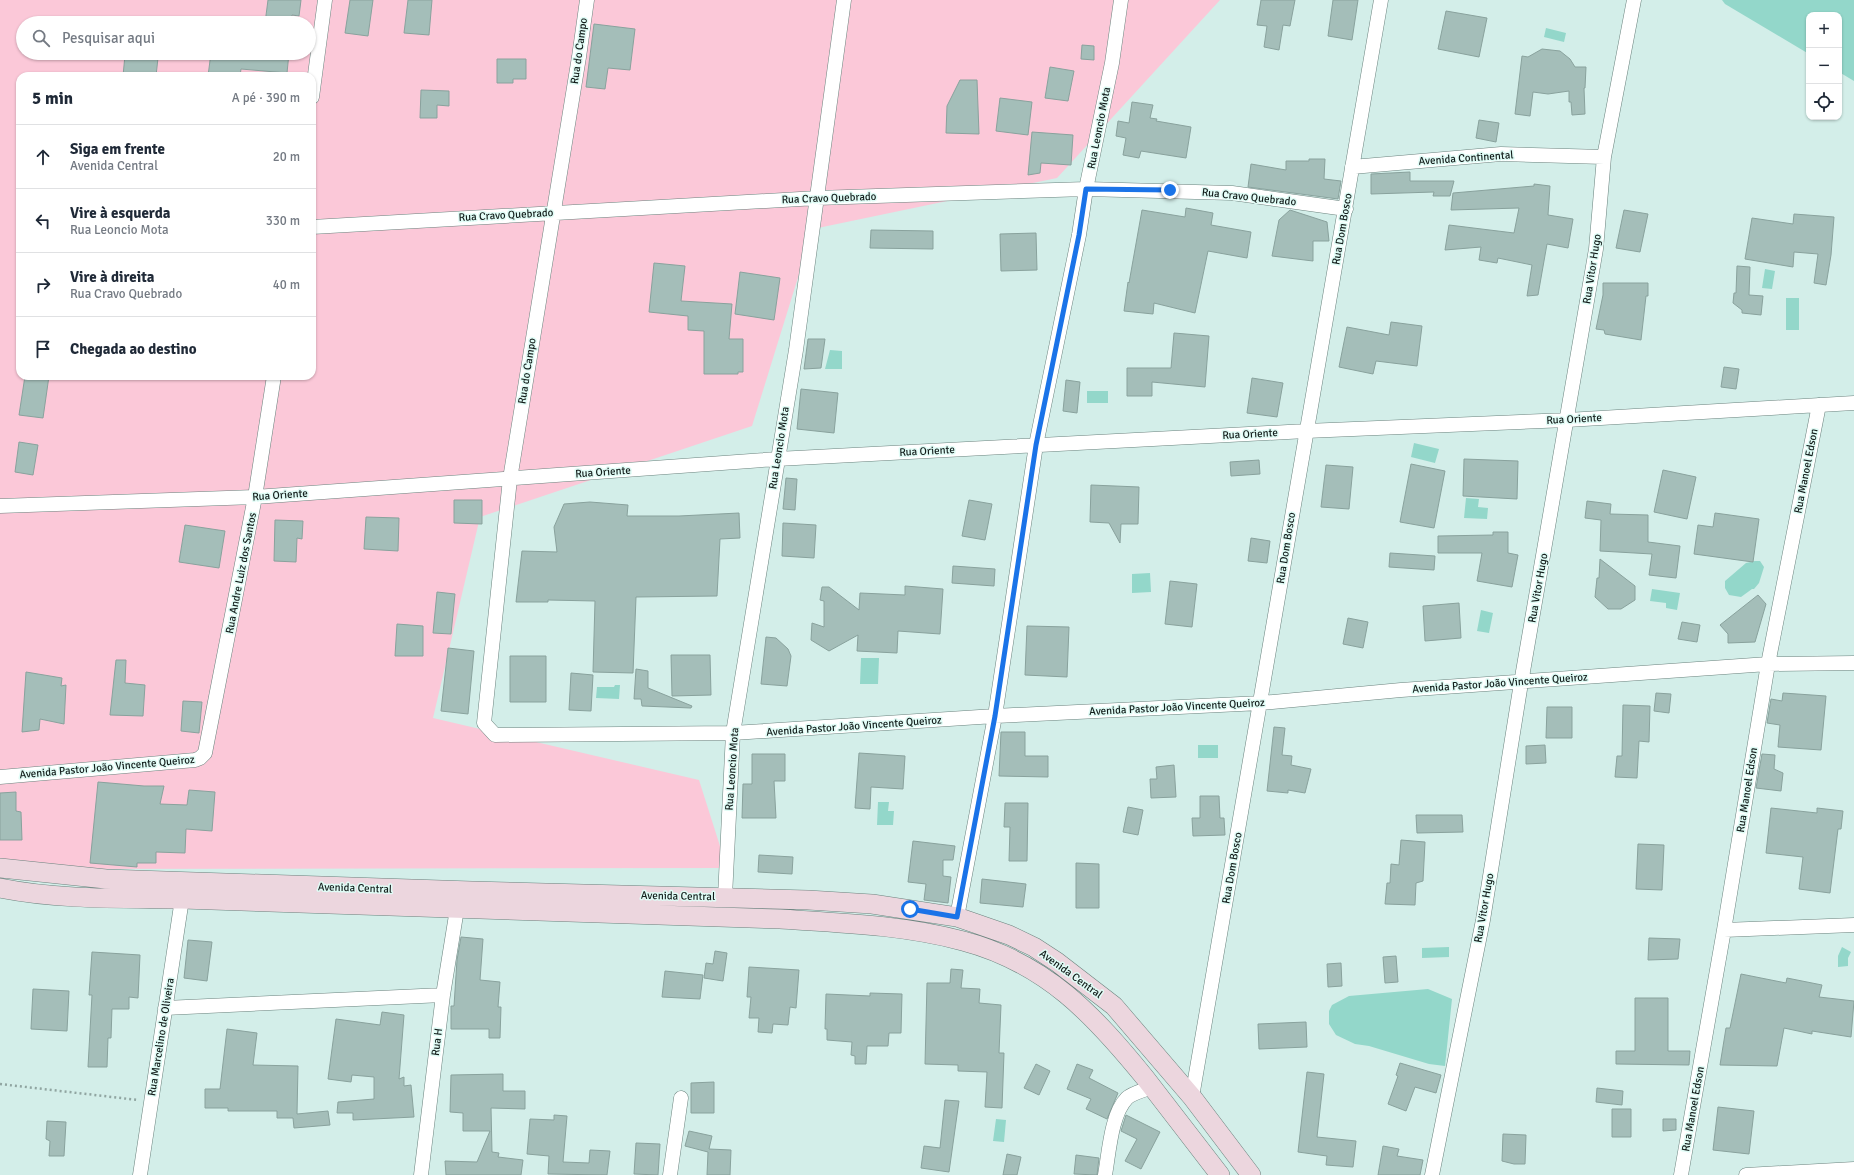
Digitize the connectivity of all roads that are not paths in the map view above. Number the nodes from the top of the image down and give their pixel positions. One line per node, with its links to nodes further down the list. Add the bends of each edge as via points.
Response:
1 (326, 0): 7 (street)
2 (586, 0): 13 (street, Rua do Campo)
3 (844, 0): 11 (street, Rua Leoncio Mota)
4 (1121, 0): 10 (street, Rua Leoncio Mota, via 1112,63)
5 (1381, 0): 9 (street, Rua Dom Bosco)
6 (1634, 0): 8 (street, Rua Vitor Hugo)
7 (316, 72)
8 (1604, 157): 9 (street, Avenida Continental, via 1501,154); 18 (street, Rua Vitor Hugo, via 1596,249)
9 (1352, 167): 12 (street, Rua Dom Bosco)
10 (1086, 189): 11 (street, Rua Cravo Quebrado); 12 (street, Rua Cravo Quebrado, via 1232,193); 20 (street, Rua Leoncio Mota)
11 (817, 198): 13 (street, Rua Cravo Quebrado); 21 (street, Rua Leoncio Mota, via 796,350)
12 (1346, 209): 19 (street, Rua Dom Bosco)
13 (554, 212): 14 (street, Rua Cravo Quebrado); 22 (street, Rua do Campo)
14 (316, 227)
15 (273, 380): 23 (street, Rua Andre Luiz dos Santos)
16 (1854, 403): 17 (street, Rua Oriente)
17 (1819, 405): 18 (street, Rua Oriente); 26 (street, Rua Manoel Edson)
18 (1567, 420): 19 (street, Rua Oriente); 27 (street, Rua Vitor Hugo)
19 (1306, 431): 20 (street, Rua Oriente); 28 (street, Rua Dom Bosco)
20 (1036, 445): 21 (street, Rua Oriente); 29 (street, Rua Leoncio Mota)
21 (777, 459): 22 (street, Rua Oriente); 30 (street, Rua Leoncio Mota)
22 (510, 479): 23 (street, Rua Oriente); 31 (street, Rua do Campo, via 484,723 492,733)
23 (255, 497): 24 (street, Rua Oriente); 32 (street, Rua Andre Luiz dos Santos)
24 (0, 506)
25 (1854, 663): 26 (street, Avenida Pastor João Vincente Queiroz)
26 (1768, 664): 27 (street, Avenida Pastor João Vincente Queiroz); 41 (street, Rua Manoel Edson)
27 (1521, 683): 28 (street, Avenida Pastor João Vincente Queiroz, via 1401,690); 54 (street, Rua Vitor Hugo, via 1483,920)
28 (1261, 703): 29 (street, Avenida Pastor João Vincente Queiroz); 45 (street, Rua Dom Bosco)
29 (995, 716): 30 (street, Avenida Pastor João Vincente Queiroz); 39 (street, Rua Leoncio Mota)
30 (733, 733): 31 (street, Avenida Pastor João Vincente Queiroz); 36 (street, Rua Leoncio Mota)
31 (499, 736)
32 (207, 746): 33 (street, Avenida Pastor João Vincente Queiroz, via 205,753 196,760)
33 (0, 777)
34 (0, 868): 36 (main road, Avenida Central, via 106,880)
35 (0, 888): 37 (main road, Avenida Central, via 65,897)
36 (725, 897): 39 (main road, Avenida Central, via 872,904)
37 (182, 899): 38 (main road, Avenida Central); 43 (street, Rua Marcelino de Oliveira)
38 (457, 909): 42 (street, Rua H); 44 (main road, Avenida Central, via 780,919 867,925 964,941 1009,957 1059,987 1086,1010)
39 (957, 917): 45 (main road, Avenida Central, via 1009,935 1034,947 1114,1006)
40 (1854, 925): 41 (street)
41 (1724, 930): 55 (street, Rua Manoel Edson)
42 (443, 995): 43 (street); 49 (street, Rua H)
43 (165, 1008): 48 (street, Rua Marcelino de Oliveira)
44 (1152, 1087): 51 (street, via 1127,1097 1119,1110); 52 (main road, Avenida Central)
45 (1192, 1097): 53 (main road, Avenida Central)
46 (681, 1098): 50 (street)
47 (1854, 1169): 56 (street)
48 (140, 1175)
49 (420, 1175)
50 (670, 1175)
51 (1105, 1175)
52 (1220, 1175)
53 (1251, 1175)
54 (1432, 1175)
55 (1681, 1175)
56 (1746, 1175)

